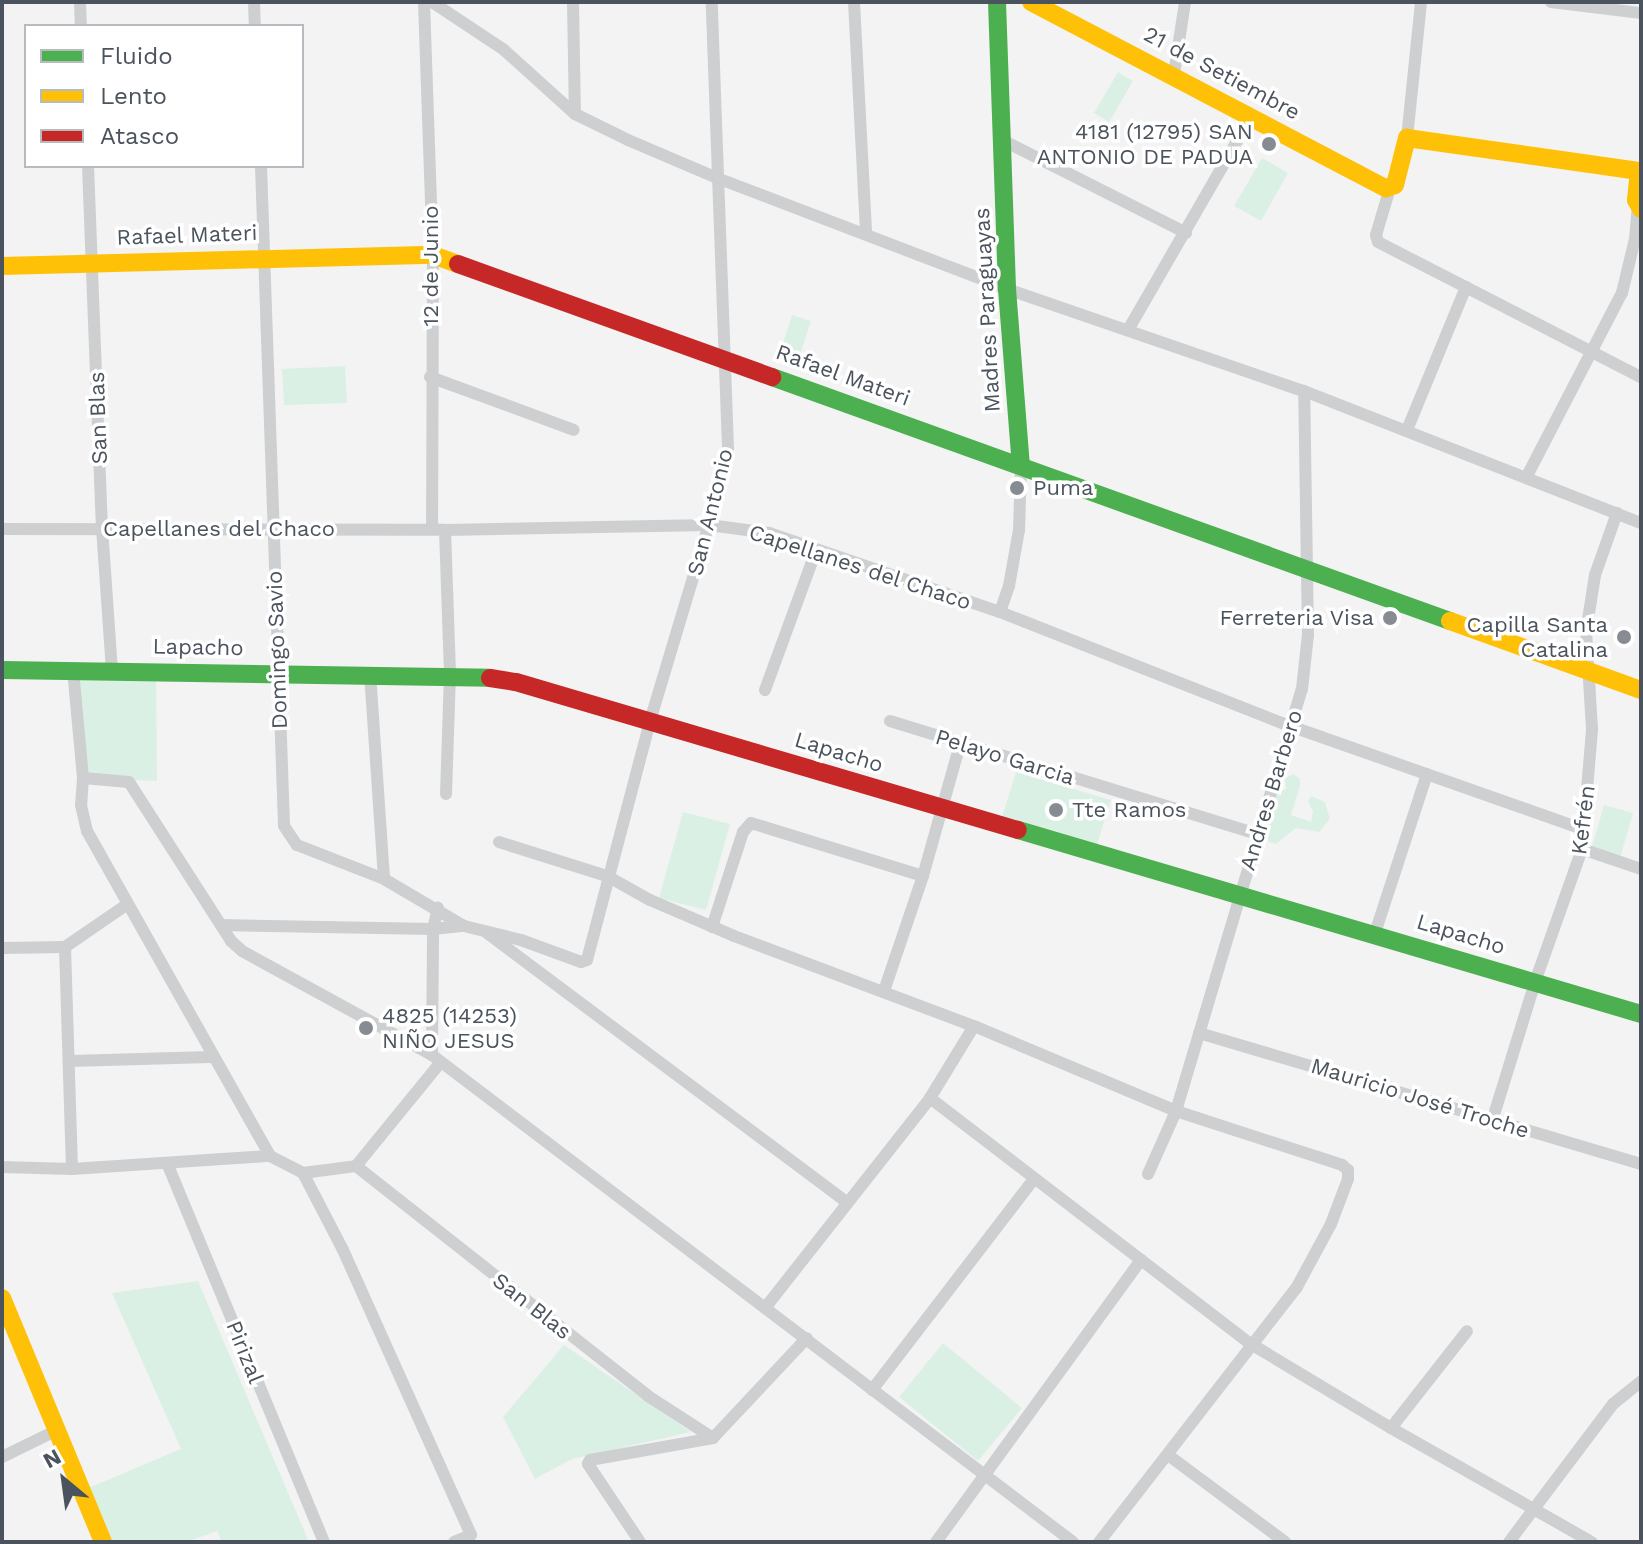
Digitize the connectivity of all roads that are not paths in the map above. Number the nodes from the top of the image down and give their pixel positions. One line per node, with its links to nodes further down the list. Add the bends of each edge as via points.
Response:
1 (80, 2): 14 (street)
2 (254, 2): 15 (street)
3 (424, 2): 29 (street, 12 de Junio)
4 (432, 2): 17 (street, via 503,49)
5 (573, 2): 17 (street)
6 (712, 2): 24 (street, San Antonio)
7 (854, 2): 28 (street)
8 (997, 2): 20 (main road, Madres Paraguayas)
9 (1031, 2): 16 (main road, 21 de Setiembre)
10 (1185, 2): 16 (street)
11 (1421, 2): 19 (street)
12 (1551, 2): 13 (street)
13 (1641, 13)
14 (81, 24)
15 (255, 24)
16 (1174, 74): 18 (main road, 21 de Setiembre)
17 (575, 114): 24 (street)
18 (1252, 115): 25 (main road, 21 de Setiembre); 27 (street)
19 (1407, 138): 21 (main road); 25 (main road)
20 (1004, 141): 27 (street); 34 (main road, Madres Paraguayas)
21 (1640, 165): 26 (main road)
22 (88, 168): 31 (street, San Blas)
23 (261, 168): 30 (street, Domingo Savio)
24 (717, 178): 28 (street); 37 (street, San Antonio)
25 (1390, 188): 33 (street, via 1378,242)
26 (1640, 208): 36 (street, via 1626,278)
27 (1186, 233): 35 (street)
28 (866, 234): 34 (street)
29 (433, 255): 30 (main road, Rafael Materi); 37 (main road, Rafael Materi); 38 (street, 12 de Junio)
30 (265, 257): 31 (main road, Rafael Materi); 49 (street, Domingo Savio)
31 (92, 262): 32 (main road, Rafael Materi); 48 (street, San Blas)
32 (2, 266)
33 (1466, 287): 36 (street); 42 (street)
34 (1007, 289): 35 (street); 43 (main road, Madres Paraguayas)
35 (1128, 330): 40 (street)
36 (1592, 353): 39 (street); 44 (street)
37 (726, 358): 43 (main road, Rafael Materi); 47 (street, San Antonio, via 728,448)
38 (430, 377): 41 (street); 51 (street, 12 de Junio)
39 (1641, 377)
40 (1304, 391): 42 (street); 53 (street, Andres Barbero)
41 (574, 430)
42 (1407, 430): 44 (street)
43 (1021, 465): 53 (main road, Rafael Materi); 54 (street, Madres Paraguayas, via 1019,530)
44 (1527, 476): 45 (street)
45 (1617, 513): 46 (street); 58 (street, Kefrén, via 1595,575)
46 (1641, 523)
47 (709, 525): 51 (street, Capellanes del Chaco); 52 (street, Capellanes del Chaco, via 769,533); 64 (street, San Antonio)
48 (102, 528): 49 (street, Capellanes del Chaco); 50 (street, Capellanes del Chaco); 57 (street, San Blas)
49 (273, 528): 51 (street, Capellanes del Chaco); 59 (street, Domingo Savio)
50 (2, 529)
51 (438, 530): 61 (street, 12 de Junio)
52 (816, 551): 54 (street, Capellanes del Chaco); 62 (street)
53 (1304, 568): 58 (main road, Rafael Materi); 66 (street, Andres Barbero, via 1306,667)
54 (1000, 612): 66 (street, Capellanes del Chaco)
55 (2, 670): 56 (main road, Lapacho)
56 (73, 670): 57 (main road, Lapacho); 69 (street)
57 (112, 670): 59 (main road, Lapacho)
58 (1586, 670): 63 (main road, Rafael Materi); 72 (street, Kefrén, via 1592,729)
59 (278, 672): 60 (main road, Lapacho); 79 (street, Domingo Savio, via 284,826 297,845)
60 (370, 673): 61 (main road, Lapacho); 79 (street)
61 (450, 674): 64 (main road, Lapacho, via 516,682); 70 (street, 12 de Junio)
62 (765, 690)
63 (1641, 690)
64 (650, 721): 71 (main road, Lapacho); 77 (street, San Antonio)
65 (890, 721): 67 (street, Pelayo Garcia)
66 (1290, 726): 68 (street, Capellanes del Chaco); 73 (street, Andres Barbero)
67 (960, 744): 71 (street); 73 (street, Pelayo Garcia)
68 (1427, 774): 72 (street, Capellanes del Chaco); 88 (street)
69 (83, 778): 81 (street, via 81,805 87,831); 83 (street, via 129,782)
70 (446, 794)
71 (941, 808): 78 (street); 80 (main road, Lapacho)
72 (1583, 829): 75 (street, Kefrén)
73 (1258, 834): 80 (street, Andres Barbero)
74 (499, 842): 77 (street)
75 (1582, 849): 76 (street); 91 (street, Kefrén)
76 (1641, 869)
77 (607, 876): 85 (street); 86 (street, San Antonio, via 587,960)
78 (923, 876): 85 (street, via 751,823 743,832); 92 (street)
79 (384, 879): 82 (street, Domingo Savio)
80 (1239, 894): 88 (main road, Lapacho); 95 (street, Andres Barbero)
81 (126, 905): 89 (street); 96 (street)
82 (438, 908): 84 (street, Domingo Savio); 87 (street)
83 (221, 925): 87 (street); 97 (street, via 242,951)
84 (464, 926): 86 (street); 87 (street)
85 (712, 927): 92 (street)
86 (481, 928): 111 (street)
87 (433, 929): 97 (street)
88 (1375, 933): 91 (main road, Lapacho)
89 (65, 947): 90 (street); 98 (street)
90 (2, 948)
91 (1535, 982): 93 (main road, Lapacho); 101 (street, Kefrén)
92 (884, 991): 94 (street)
93 (1641, 1014)
94 (974, 1026): 99 (street); 100 (street)
95 (1199, 1033): 100 (street, Andres Barbero); 101 (street, Mauricio José Troche)
96 (211, 1057): 98 (street); 102 (street)
97 (436, 1059): 105 (street); 114 (street)
98 (69, 1061): 107 (street)
99 (930, 1098): 110 (street); 111 (street)
100 (1176, 1111): 109 (street, Andres Barbero); 117 (street, via 1348,1170 1314,1260)
101 (1493, 1118): 104 (street, Mauricio José Troche)
102 (270, 1156): 103 (street); 108 (street)
103 (167, 1163): 107 (street); 128 (street, Pirizal)
104 (1641, 1164)
105 (356, 1166): 108 (street); 122 (street, San Blas, via 648,1396)
106 (2, 1167): 107 (street)
107 (72, 1169)
108 (303, 1173): 129 (street, via 471,1535)
109 (1148, 1174)
110 (1034, 1179): 112 (street); 119 (street)
111 (846, 1202): 114 (street)
112 (1141, 1260): 117 (street); 125 (street)
113 (3, 1304): 121 (main road)
114 (765, 1308): 116 (street)
115 (1467, 1331): 120 (street)
116 (807, 1338): 119 (street); 122 (street)
117 (1251, 1344): 120 (street); 123 (street)
118 (1641, 1381): 126 (street, via 1613,1404)
119 (872, 1390): 125 (street)
120 (1391, 1428): 126 (street)
121 (55, 1431): 124 (street); 127 (main road)
122 (713, 1438): 130 (street, via 595,1458 588,1464)
123 (1168, 1455): 133 (street); 134 (street)
124 (2, 1457)
125 (983, 1474): 131 (street); 132 (street)
126 (1534, 1509): 135 (street); 136 (street)
127 (103, 1542)
128 (324, 1542)
129 (454, 1542)
130 (640, 1542)
131 (936, 1542)
132 (1073, 1542)
133 (1099, 1542)
134 (1285, 1542)
135 (1509, 1542)
136 (1592, 1542)

